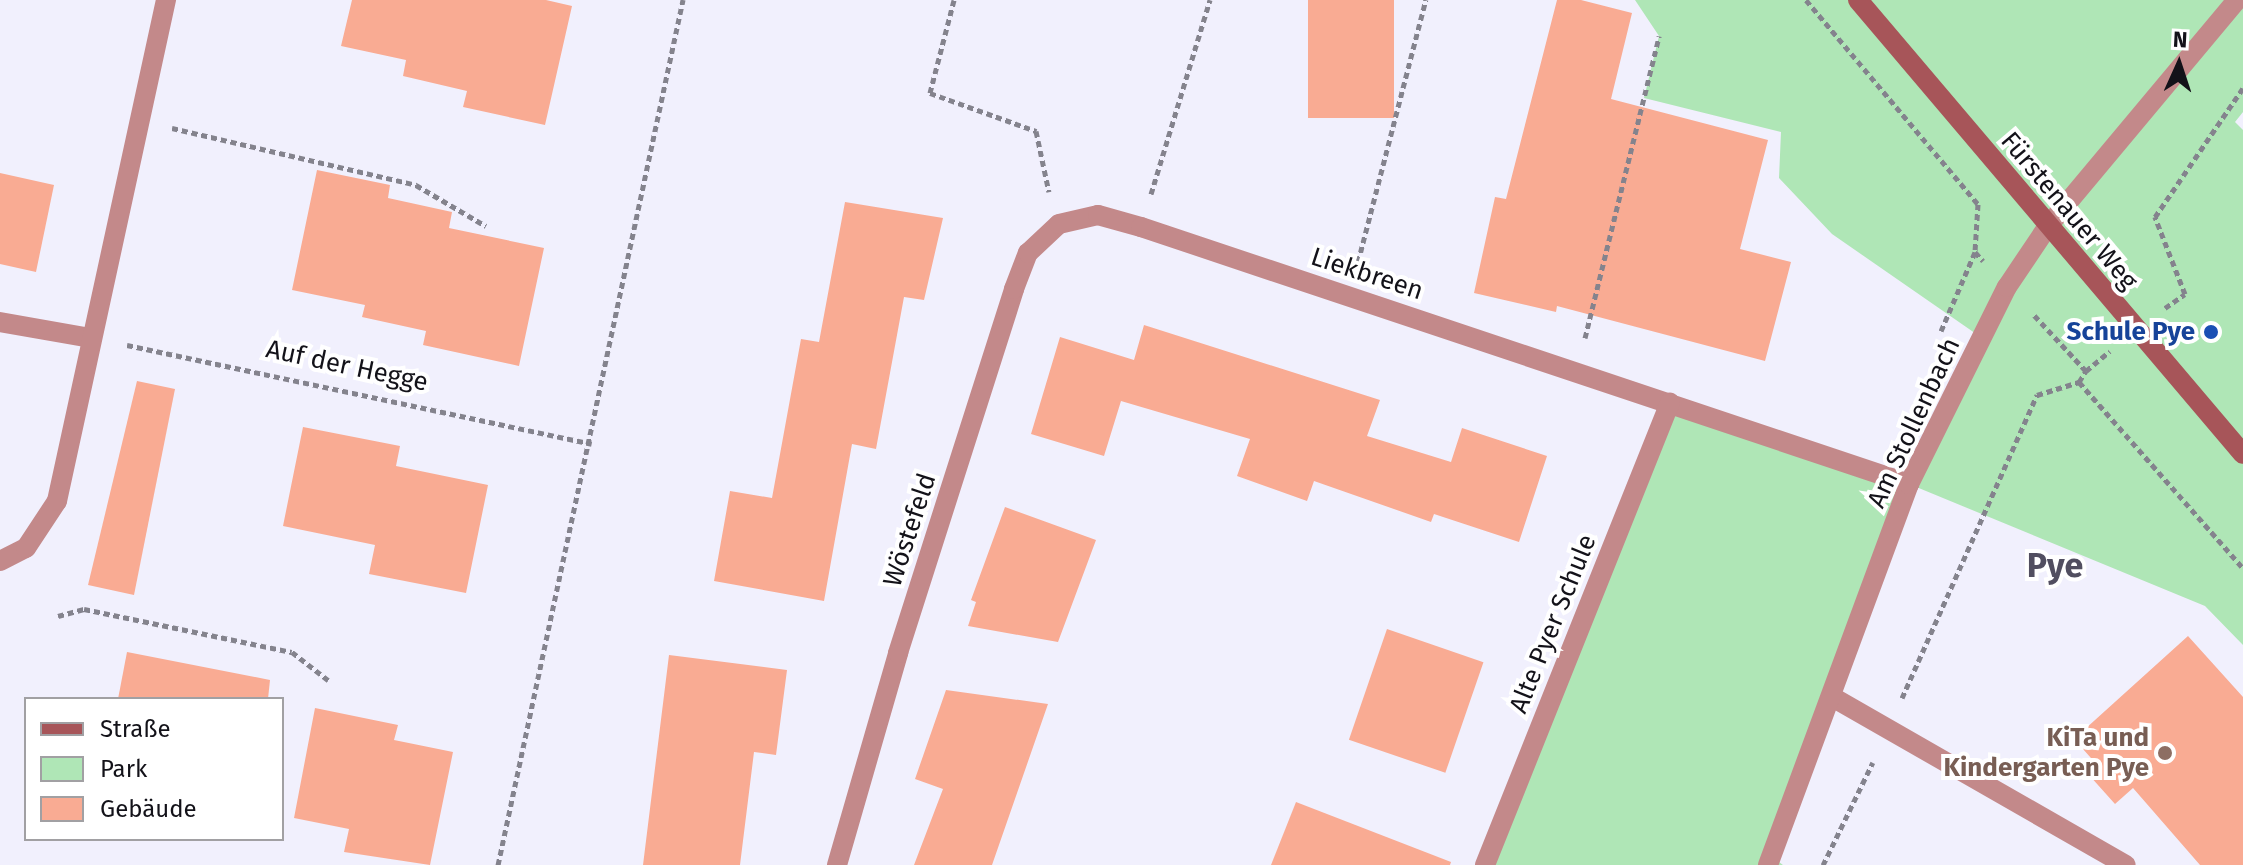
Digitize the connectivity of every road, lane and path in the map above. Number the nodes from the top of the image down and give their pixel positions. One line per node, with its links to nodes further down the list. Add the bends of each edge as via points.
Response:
1 (166, 0): 11 (street)
2 (683, 0): 25 (path)
3 (954, 0): 12 (path, via 930,93 1036,131)
4 (1210, 0): 15 (path)
5 (1426, 0): 17 (path)
6 (1806, 0): 16 (path, via 1978,204 1975,252)
7 (1858, 0): 14 (street, Fürstenauer Weg)
8 (2237, 0): 14 (street, Am Stollenbach)
9 (1659, 36): 22 (path)
10 (2243, 88): 19 (path, via 2155,217 2185,294)
11 (139, 121): 13 (path, via 416,185); 20 (street)
12 (1059, 224): 15 (street, Liekbreen, via 1098,215); 36 (street, Wöstefeld, via 1028,253 1014,289)
13 (486, 226)
14 (2048, 226): 16 (street, Am Stollenbach); 19 (street, Fürstenauer Weg)
15 (1141, 227): 17 (street, Liekbreen)
16 (2007, 287): 21 (path); 27 (street, Am Stollenbach)
17 (1349, 296): 22 (street, Liekbreen)
18 (0, 322): 20 (street)
19 (2135, 329): 21 (path); 26 (street, Fürstenauer Weg)
20 (91, 338): 25 (path, Auf der Hegge); 28 (street, via 57,501 26,548)
21 (2086, 371): 23 (path)
22 (1576, 372): 24 (street, Liekbreen)
23 (2079, 382): 29 (path); 33 (path, via 2037,395)
24 (1670, 403): 27 (street, Liekbreen); 37 (street, Alte Pyer Schule)
25 (592, 444): 35 (path)
26 (2243, 454)
27 (1909, 484): 32 (street, Am Stollenbach)
28 (0, 561)
29 (2243, 568)
30 (58, 616): 31 (path, via 84,609 292,652)
31 (328, 680)
32 (1834, 698): 33 (street); 34 (street, Am Stollenbach)
33 (1889, 729): 38 (path); 39 (street)
34 (1774, 862)
35 (498, 865)
36 (837, 865)
37 (1485, 865)
38 (1823, 865)
39 (2126, 865)

